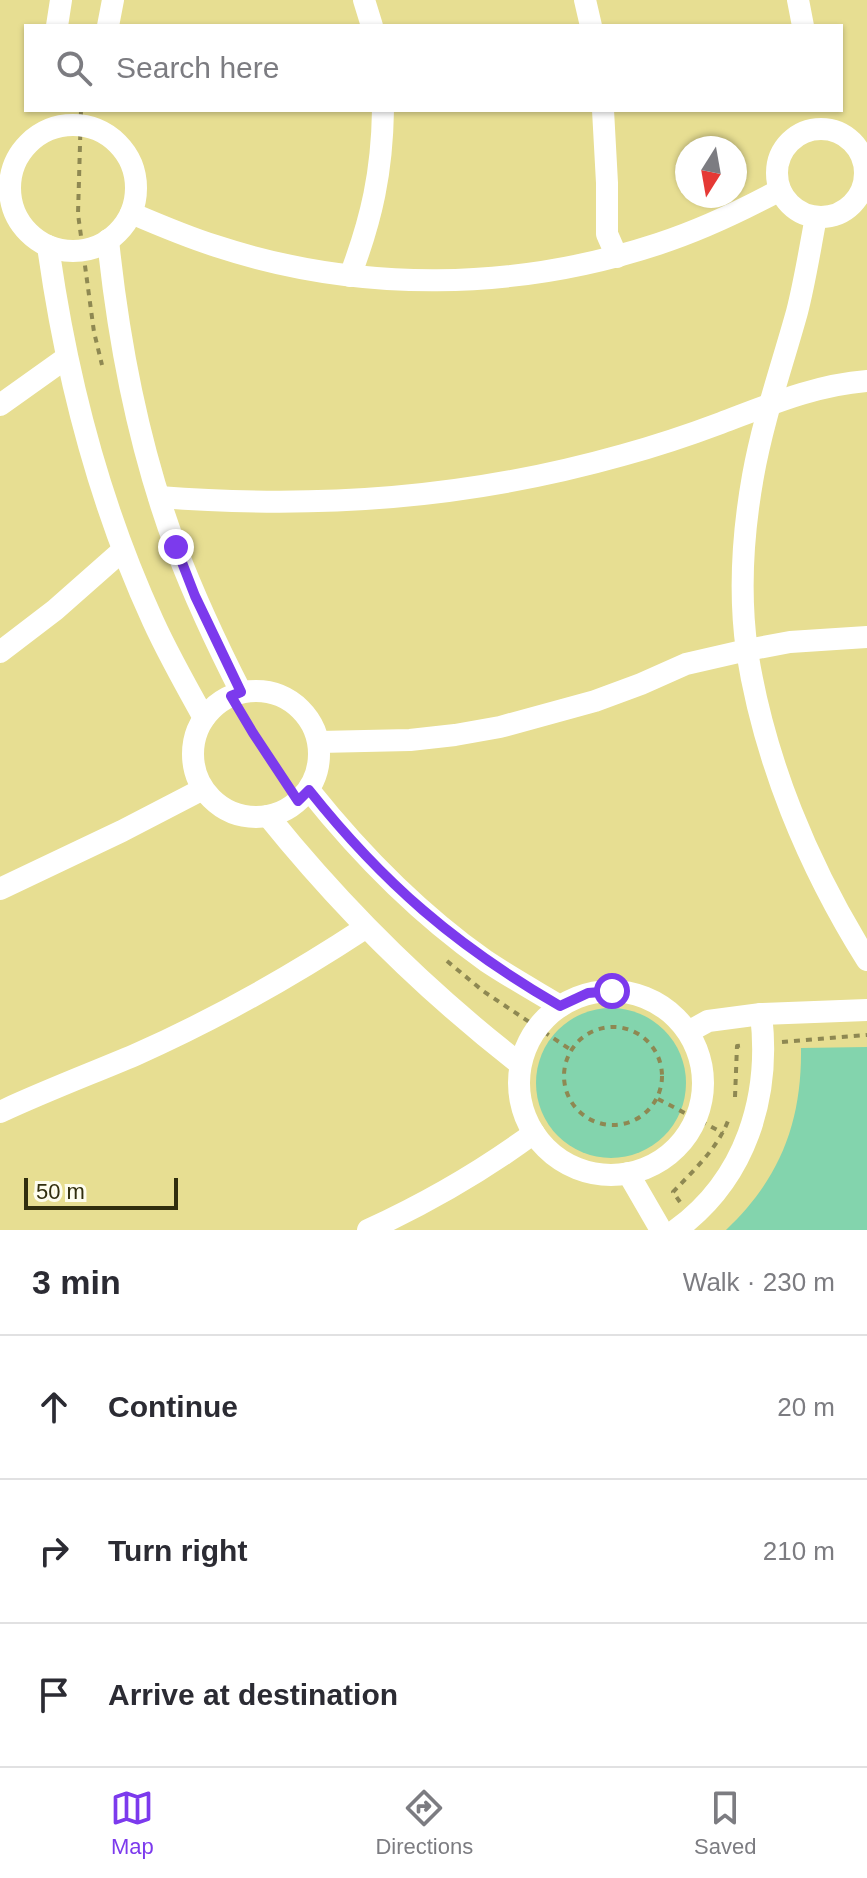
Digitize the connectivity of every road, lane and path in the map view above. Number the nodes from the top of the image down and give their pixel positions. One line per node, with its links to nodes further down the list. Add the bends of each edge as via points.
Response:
1 (61, 0): 6 (street)
2 (113, 0): 7 (street)
3 (364, 0): 8 (street)
4 (585, 0): 9 (street)
5 (798, 0): 10 (street)
6 (57, 24)
7 (108, 24)
8 (371, 24)
9 (591, 24)
10 (803, 24)
11 (383, 112): 25 (street, via 379,176)
12 (603, 112): 24 (street, via 607,234)
13 (89, 119): 15 (street, via 58,126); 19 (street, via 132,164 136,189); 23 (path, via 78,214)
14 (814, 119): 16 (street, via 848,137); 18 (street, via 780,156)
15 (50, 120): 17 (street, via 21,152)
16 (866, 166): 20 (street, via 857,199 839,213)
17 (5, 187): 22 (street, via 20,222)
18 (780, 190): 20 (street, via 795,208); 24 (street, via 701,228)
19 (131, 213): 21 (street); 25 (street, via 260,259)
20 (816, 217): 29 (street)
21 (108, 240): 23 (street); 31 (street, via 126,370)
22 (48, 246): 23 (street); 26 (street)
23 (83, 250): 27 (path)
24 (617, 257): 25 (street, via 486,279)
25 (350, 276)
26 (66, 358): 30 (street); 32 (street)
27 (105, 375)
28 (867, 381): 29 (street)
29 (771, 403): 31 (street, via 625,455 465,489 343,502); 34 (street, via 748,513)
30 (0, 405)
31 (159, 497): 36 (street)
32 (123, 550): 35 (street); 37 (street, via 153,622)
33 (867, 637): 34 (street)
34 (747, 650): 38 (street, via 686,664 595,701 500,727 410,740); 45 (street, via 788,802 828,892)
35 (0, 652)
36 (236, 694): 37 (street); 38 (street, via 269,692 292,702 309,720); 40 (path, via 253,733)
37 (204, 718): 39 (street, via 193,753)
38 (319, 742): 40 (street, via 319,767)
39 (203, 789): 41 (street, via 231,812); 42 (street)
40 (304, 795): 41 (street); 46 (street, via 421,909 487,961)
41 (268, 816): 43 (street)
42 (0, 889)
43 (365, 928): 52 (street); 54 (street, via 187,1031)
44 (442, 956): 49 (path)
45 (867, 960)
46 (560, 1006): 49 (street); 50 (street, via 588,993 630,993 663,1007)
47 (867, 1010): 48 (street)
48 (761, 1014): 50 (street, via 708,1021); 57 (street, via 762,1085)
49 (537, 1028): 51 (path); 52 (street)
50 (688, 1032): 55 (street, via 702,1066 702,1102)
51 (571, 1050): 53 (path, via 597,1029 630,1030 645,1038 662,1066); 53 (path, via 564,1081 568,1096 589,1119 604,1125 635,1121)
52 (520, 1064): 56 (street, via 520,1100)
53 (658, 1099): 55 (path)
54 (0, 1112)
55 (695, 1120): 57 (path); 58 (street, via 669,1154)
56 (534, 1133): 58 (street, via 559,1159 575,1167 601,1174); 59 (street, via 447,1191)
57 (744, 1144): 61 (street, via 716,1191)
58 (628, 1173): 60 (street)
59 (368, 1230)
60 (661, 1230)
61 (676, 1230)

